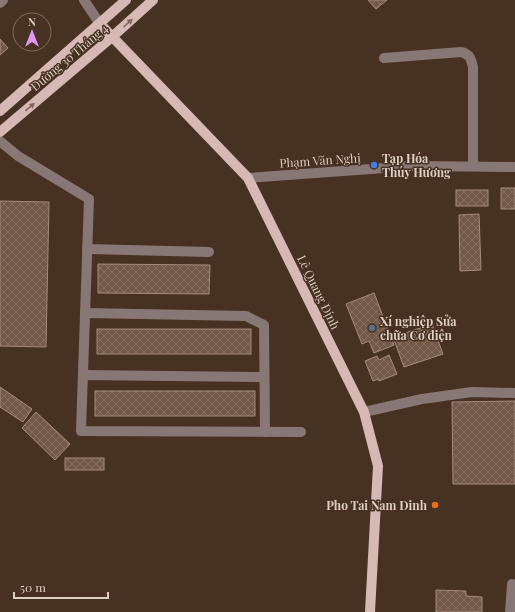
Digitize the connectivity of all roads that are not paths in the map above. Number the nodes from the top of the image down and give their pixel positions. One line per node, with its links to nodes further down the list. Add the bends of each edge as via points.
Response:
1 (3, 0): 5 (street)
2 (84, 0): 6 (street)
3 (126, 0): 6 (main road, Đường 30 Tháng 4)
4 (153, 0): 7 (main road, Đường 30 Tháng 4, one-way to 4)
5 (0, 3)
6 (100, 24): 7 (main road, Lê Quang Định); 9 (main road, Đường 30 Tháng 4)
7 (112, 37): 10 (main road, Đường 30 Tháng 4, one-way to 7); 14 (main road, Lê Quang Định)
8 (384, 58): 12 (street, via 461,52 471,58)
9 (0, 111)
10 (0, 132)
11 (0, 141): 15 (street, via 18,156 89,199)
12 (473, 166): 13 (street, Phạm Văn Nghị); 14 (street, Phạm Văn Nghị, via 412,166)
13 (515, 167)
14 (248, 178): 21 (main road, Lê Quang Định)
15 (87, 249): 16 (street); 17 (street)
16 (209, 252)
17 (85, 313): 18 (street); 19 (street, via 246,316 264,325)
18 (83, 375): 19 (street); 22 (street, via 80,431)
19 (264, 377): 22 (street)
20 (515, 393): 21 (street, via 472,392 422,399)
21 (364, 412): 25 (main road, Lê Quang Định, via 378,466)
22 (265, 432): 23 (street)
23 (301, 432)
24 (512, 584): 26 (street)
25 (370, 612)
26 (510, 612)

